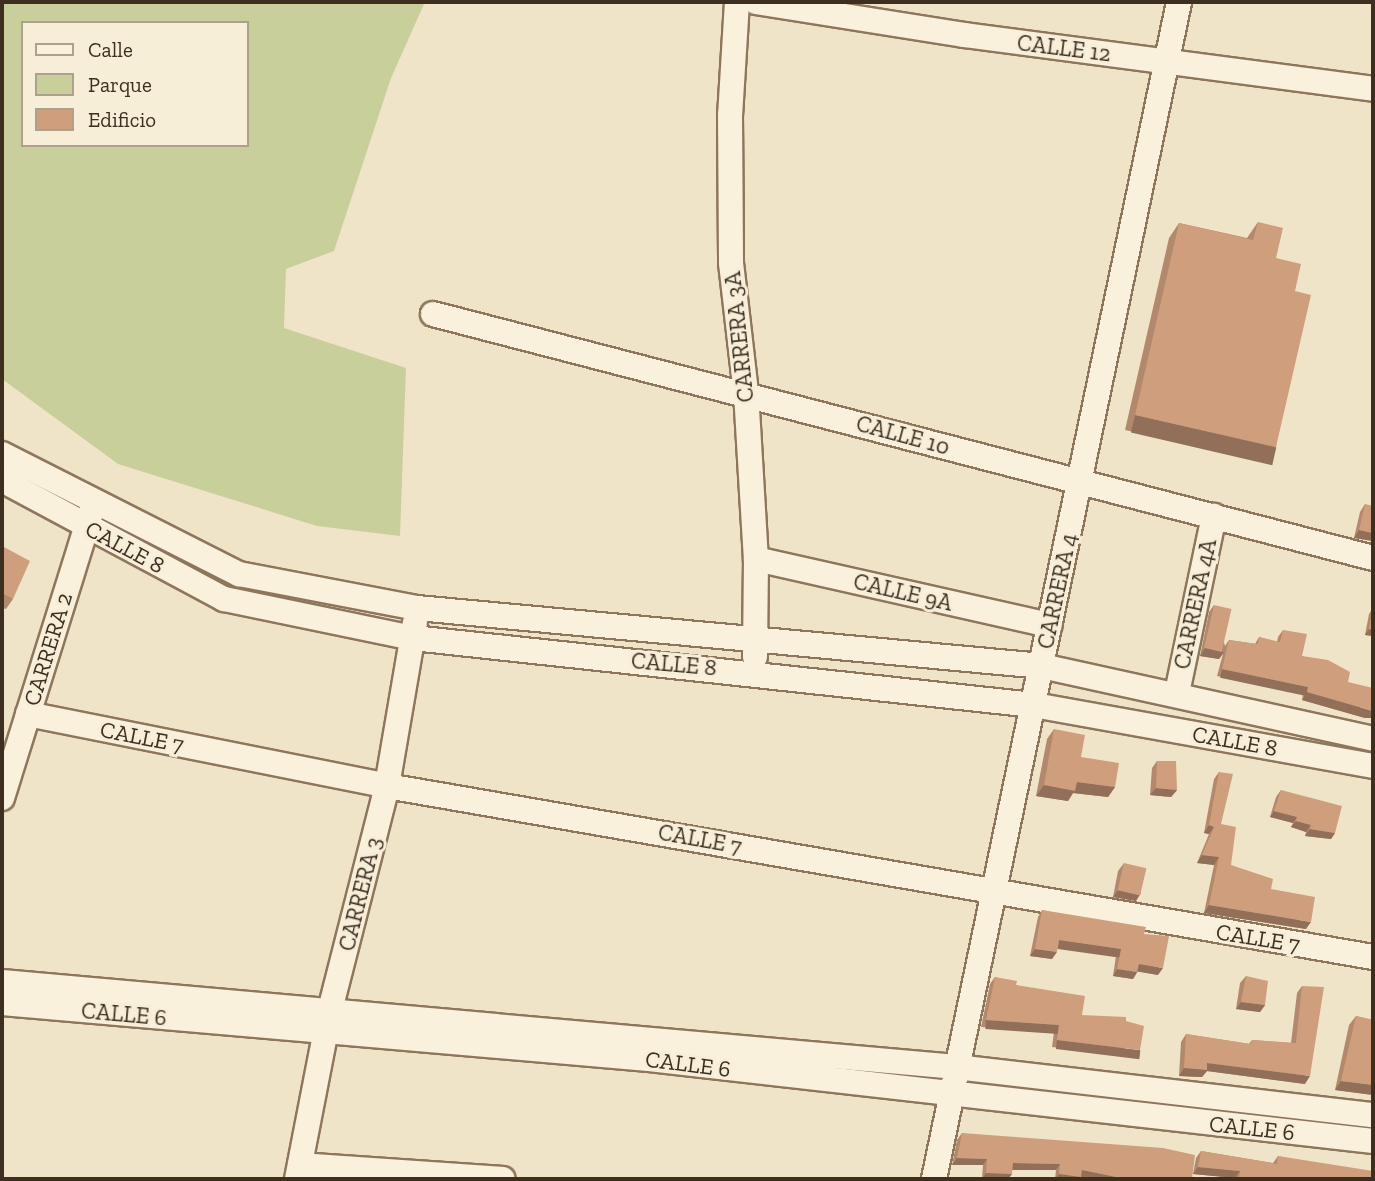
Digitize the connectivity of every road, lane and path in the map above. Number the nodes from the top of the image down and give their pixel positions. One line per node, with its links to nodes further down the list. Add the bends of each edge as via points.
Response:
1 (737, 2): 7 (street, CARRERA 3A, via 730,115 731,262)
2 (756, 2): 4 (street, CALLE 12)
3 (1180, 2): 4 (street, CARRERA 4)
4 (1167, 61): 5 (street, CALLE 12); 10 (street, CARRERA 4)
5 (1373, 89)
6 (433, 314): 7 (street, CALLE 10)
7 (746, 392): 10 (street, CALLE 10); 15 (street, CARRERA 3A)
8 (2, 454): 11 (street, CALLE 8)
9 (2, 480): 13 (street, CALLE 8)
10 (1080, 484): 12 (street, CALLE 10); 17 (street, CARRERA 4)
11 (95, 501): 13 (street, CARRERA 2); 16 (street, CALLE 8, via 239,574)
12 (1214, 516): 14 (street, CALLE 10); 22 (street, CARRERA 4A)
13 (85, 526): 18 (street, CALLE 8, via 224,599); 24 (street, CARRERA 2)
14 (1373, 558)
15 (755, 559): 17 (street, CALLE 9A); 19 (street, CARRERA 3A)
16 (417, 608): 18 (street, CARRERA 3); 19 (street, CALLE 8)
17 (1050, 625): 20 (street, CARRERA 4)
18 (413, 638): 21 (street, CALLE 8); 27 (street, CARRERA 3)
19 (757, 642): 20 (street, CALLE 8); 21 (street, CARRERA 3A)
20 (1042, 666): 22 (street, CALLE 8); 23 (street, CARRERA 4)
21 (752, 672): 23 (street, CALLE 8)
22 (1177, 693): 25 (street, CALLE 8)
23 (1034, 705): 26 (street, CALLE 8); 29 (street, CARRERA 4)
24 (28, 714): 27 (street, CALLE 7); 28 (street, CARRERA 2)
25 (1373, 739)
26 (1373, 766)
27 (387, 786): 29 (street, CALLE 7); 33 (street, CARRERA 3)
28 (2, 798)
29 (994, 894): 30 (street, CALLE 7); 35 (street, CARRERA 4)
30 (1373, 957)
31 (2, 982): 33 (street, CALLE 6)
32 (2, 1003): 33 (street, CALLE 6)
33 (328, 1021): 34 (street, CALLE 6); 41 (street, CARRERA 3)
34 (651, 1049): 35 (street, CALLE 6); 37 (street, CALLE 6)
35 (956, 1067): 36 (street, CALLE 6); 37 (street, CARRERA 4)
36 (1080, 1083): 38 (street); 39 (street, CALLE 6)
37 (950, 1093): 38 (street, CALLE 6); 43 (street, CARRERA 4)
38 (1075, 1108): 40 (street, CALLE 6)
39 (1373, 1115)
40 (1373, 1141)
41 (298, 1172): 42 (street)
42 (503, 1179)
43 (934, 1179)

